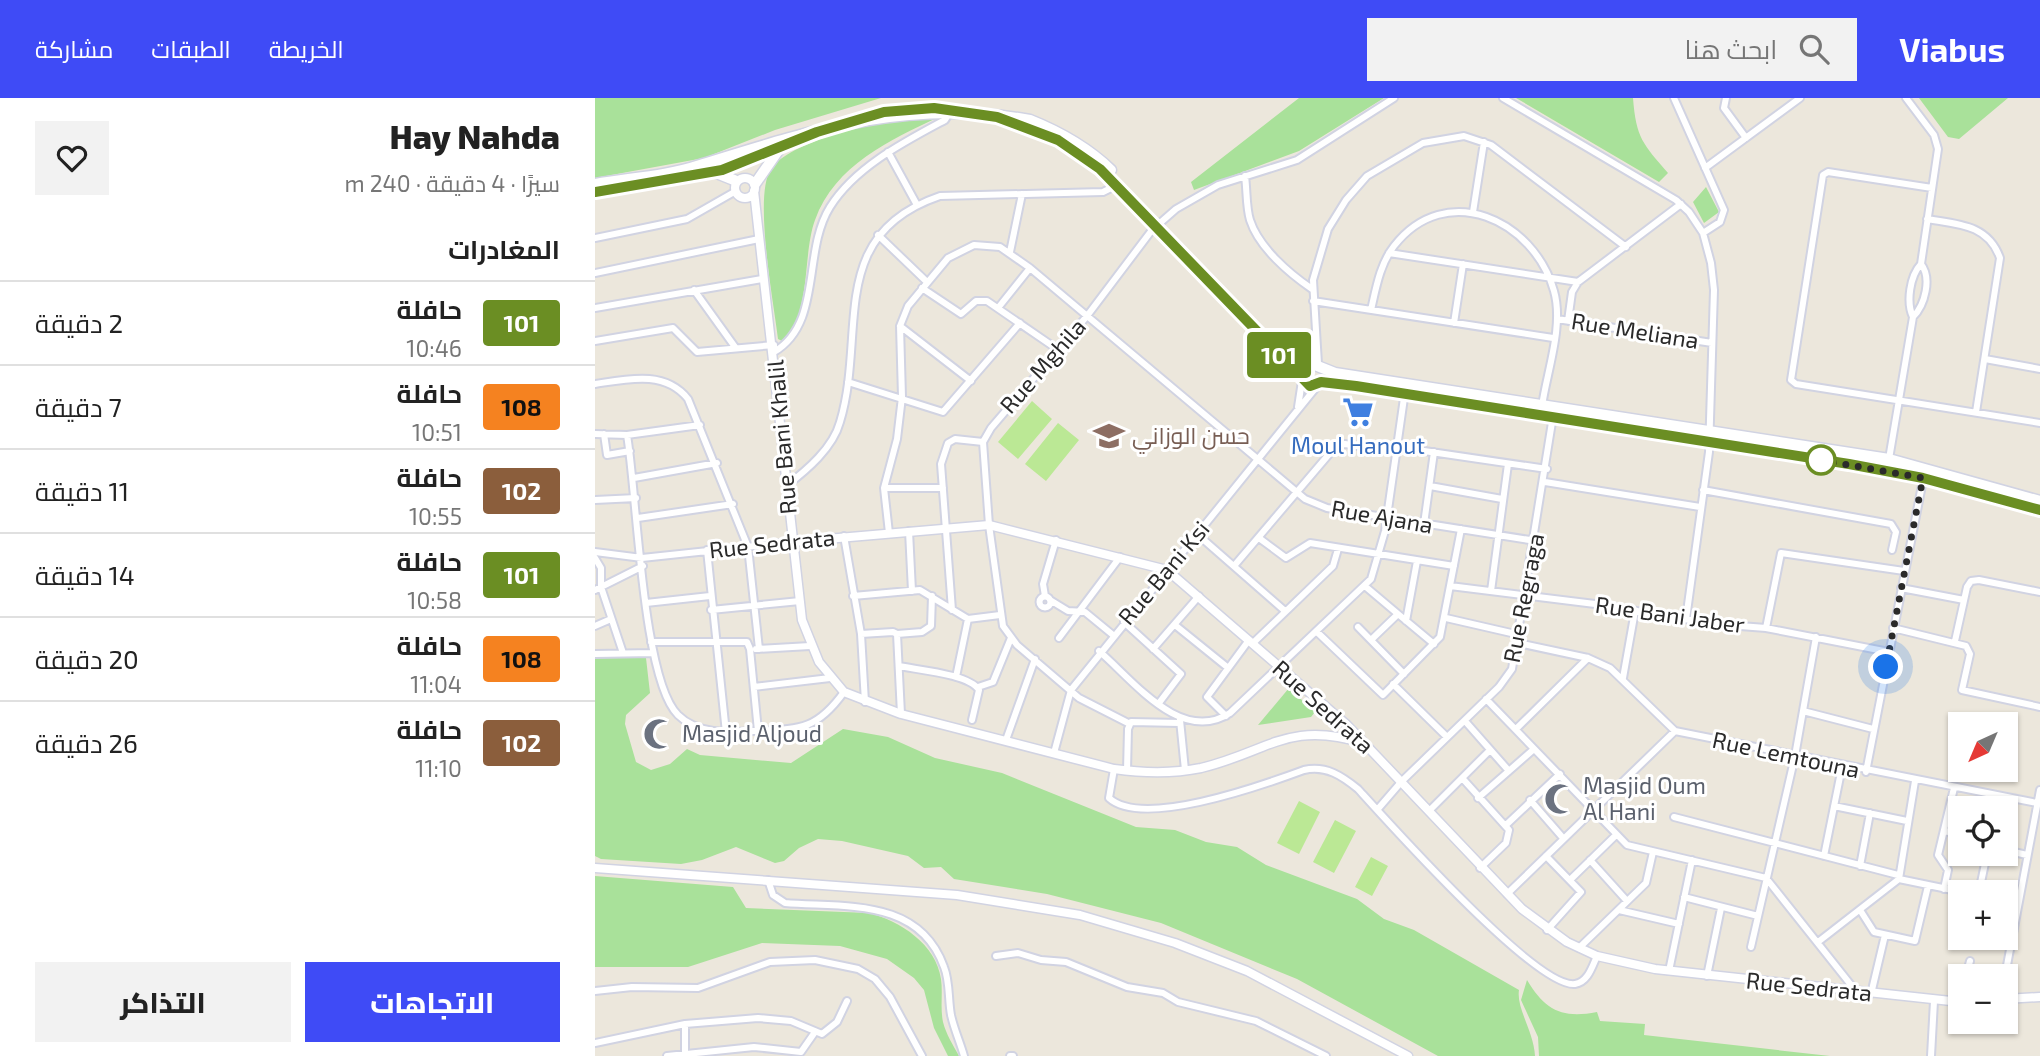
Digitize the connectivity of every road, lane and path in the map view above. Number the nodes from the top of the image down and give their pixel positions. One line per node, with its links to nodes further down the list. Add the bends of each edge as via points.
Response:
1 (1394, 98): 15 (street, Rue Mghila, via 1297,160)
2 (1503, 98): 24 (street)
3 (1674, 98): 13 (street)
4 (1726, 98): 8 (street, via 1724,108)
5 (1800, 98): 8 (street)
6 (1906, 98): 20 (street, via 1938,144)
7 (950, 109): 10 (main road, via 884,112); 11 (street, via 945,120); 18 (main road, via 997,117 1048,136 1089,159)
8 (1746, 138): 13 (street)
9 (1483, 142): 27 (street); 34 (street); 45 (street, via 1464,136 1433,139 1367,176 1328,229)
10 (782, 145): 12 (main road); 19 (main road)
11 (888, 152): 25 (street); 62 (street, via 830,208 815,247 801,323 786,345)
12 (735, 159): 14 (main road); 16 (main road); 17 (street); 19 (street, Rue Bani Khalil, via 751,170); 29 (main road, via 745,148 870,107 911,100 987,107 1042,125 1086,149)
13 (1705, 169): 30 (street, via 1724,213 1720,222)
14 (713, 172): 17 (main road); 21 (main road)
15 (1245, 176): 29 (street, Rue Mghila, via 1195,196); 45 (street, via 1254,230 1288,270)
16 (595, 184)
17 (735, 185): 19 (street, via 743,178); 23 (street); 32 (street, via 687,219)
18 (1117, 185): 22 (street, via 1103,192); 29 (main road)
19 (754, 186): 23 (street); 26 (street, Rue Bani Khalil)
20 (1932, 188): 28 (street); 74 (street, via 1823,174 1791,376 1794,383)
21 (595, 192)
22 (1022, 194): 25 (street, via 954,194); 35 (street)
23 (743, 197): 26 (street)
24 (1681, 204): 30 (street); 34 (street)
25 (917, 205): 31 (street)
26 (757, 211): 33 (street, Rue Bani Khalil)
27 (1473, 212): 36 (street, via 1425,221 1408,231); 41 (street, via 1493,218 1519,236)
28 (1927, 219): 38 (street); 64 (street, via 1975,227 1999,254)
29 (1159, 224): 51 (street, Rue Mghila); 65 (main road, via 1271,340); 67 (main road)
30 (1703, 233): 60 (street, via 1713,275)
31 (878, 235): 44 (street); 69 (street, via 855,289)
32 (595, 238)
33 (758, 239): 40 (street); 42 (street, Rue Bani Khalil)
34 (1626, 247): 43 (street)
35 (1010, 252): 39 (street, Rue Ajana); 44 (street, via 990,244 974,245 949,258)
36 (1389, 253): 37 (street); 50 (street)
37 (1463, 264): 41 (street); 56 (street)
38 (1921, 264): 52 (street, via 1911,289); 52 (street, via 1927,279 1923,303)
39 (1030, 268): 49 (street); 51 (street, Rue Ajana)
40 (595, 273)
41 (1549, 277): 43 (street); 53 (street)
42 (762, 279): 46 (street); 62 (street, Rue Bani Khalil)
43 (1579, 282): 54 (street, via 1572,292)
44 (925, 285): 49 (street, via 961,314 982,299); 57 (street, via 908,306)
45 (1312, 289): 47 (street)
46 (694, 290): 48 (street); 61 (street)
47 (1313, 301): 50 (street); 65 (street)
48 (595, 308)
49 (998, 308): 55 (street)
50 (1371, 310): 56 (street)
51 (1087, 316): 63 (street, Rue Mghila); 89 (street, Rue Ajana)
52 (1913, 317): 74 (street)
53 (1557, 319): 54 (street, Rue Meliana); 58 (street)
54 (1568, 321): 60 (street, Rue Meliana)
55 (1020, 323): 63 (street); 68 (street)
56 (1454, 323): 58 (street)
57 (900, 326): 68 (street); 73 (street)
58 (1553, 338): 75 (street)
59 (595, 341): 61 (street, via 673,328 697,352)
60 (1712, 343): 84 (street)
61 (735, 347): 62 (street)
62 (773, 349): 97 (street, Rue Bani Khalil)
63 (1057, 349): 85 (street, Rue Mghila)
64 (1985, 359): 66 (street); 77 (street)
65 (1317, 362): 67 (main road, via 1303,366); 70 (main road); 72 (main road)
66 (2040, 369)
67 (1301, 377): 70 (main road, via 1310,386); 76 (street, Rue Bani Ksi)
68 (971, 381): 73 (street, via 943,412)
69 (848, 382): 73 (street); 97 (street, via 833,438 804,473)
70 (1319, 383): 72 (main road); 76 (street, Rue Bani Ksi)
71 (595, 384): 80 (street, via 647,378 669,383 683,392)
72 (1405, 390): 75 (main road); 78 (main road); 86 (street)
73 (902, 397): 99 (street)
74 (1899, 401): 77 (street); 90 (street)
75 (1542, 406): 84 (main road)
76 (1298, 407): 89 (street, Rue Bani Ksi)
77 (1976, 412): 79 (street)
78 (1553, 416): 84 (main road); 93 (street, Rue Regraga)
79 (2040, 423)
80 (701, 425): 83 (street); 91 (street)
81 (595, 434): 82 (street)
82 (604, 434): 83 (street); 87 (street, via 607,455)
83 (627, 435): 87 (street)
84 (1709, 437): 90 (main road); 94 (main road); 101 (street)
85 (983, 442): 100 (street, via 961,438 948,443 941,464); 113 (street)
86 (1397, 449): 88 (street); 102 (street, via 1339,444); 111 (street)
87 (630, 451): 95 (street)
88 (1434, 452): 92 (street); 98 (street)
89 (1256, 460): 102 (street, Rue Ajana); 118 (street, Rue Bani Ksi)
90 (1889, 460): 94 (main road)
91 (717, 463): 95 (street); 107 (street)
92 (1508, 464): 93 (street); 104 (street)
93 (1547, 469): 96 (street, Rue Regraga)
94 (1924, 473): 106 (main road); 109 (main road); 139 (street)
95 (634, 478): 103 (street)
96 (1545, 482): 108 (street); 123 (street, Rue Regraga)
97 (786, 486): 124 (street, Rue Bani Khalil)
98 (1430, 486): 104 (street); 112 (street)
99 (884, 488): 100 (street); 117 (street)
100 (943, 488): 114 (street)
101 (1703, 490): 108 (street); 128 (street, via 1891,524 1896,532)
102 (1297, 494): 111 (street, Rue Ajana, via 1327,508); 121 (street)
103 (636, 498): 105 (street); 110 (street)
104 (1502, 499): 119 (street)
105 (595, 500)
106 (2040, 500)
107 (733, 504): 110 (street); 125 (street)
108 (1700, 507): 166 (street)
109 (2040, 510)
110 (638, 517): 133 (street)
111 (1386, 518): 112 (street, Rue Ajana); 130 (street)
112 (1424, 524): 115 (street, Rue Ajana)
113 (989, 525): 114 (street, Rue Sedrata); 122 (street, Rue Sedrata); 162 (street)
114 (948, 527): 116 (street, Rue Sedrata); 157 (street)
115 (1461, 530): 119 (street, Rue Ajana); 137 (street)
116 (909, 531): 117 (street, Rue Sedrata); 144 (street)
117 (889, 533): 120 (street, Rue Sedrata)
118 (1197, 534): 136 (street); 138 (street, Rue Bani Ksi)
119 (1498, 535): 123 (street, Rue Ajana); 145 (street)
120 (844, 536): 124 (street, Rue Sedrata); 148 (street)
121 (1259, 538): 127 (street, via 1286,558 1310,543); 136 (street)
122 (1056, 540): 131 (street, Rue Sedrata); 158 (street, via 1043,584 1047,598 1068,611)
123 (1536, 541): 151 (street, Rue Regraga)
124 (792, 542): 125 (street, Rue Sedrata); 153 (street, Rue Bani Khalil)
125 (748, 547): 126 (street, Rue Sedrata); 155 (street)
126 (706, 550): 133 (street, Rue Sedrata); 147 (street)
127 (1338, 550): 130 (street); 159 (street, via 1333,566)
128 (1892, 550)
129 (595, 552): 133 (street, Rue Sedrata)
130 (1380, 555): 134 (street); 141 (street)
131 (1120, 557): 138 (street, Rue Sedrata); 158 (street)
132 (595, 558): 142 (street, via 602,575)
133 (642, 558): 135 (street)
134 (1417, 561): 137 (street); 167 (street)
135 (643, 566): 142 (street); 154 (street)
136 (1234, 566): 159 (street)
137 (1454, 566): 140 (street)
138 (1167, 570): 150 (street, Rue Sedrata); 168 (street, Rue Bani Ksi)
139 (1904, 571): 143 (street); 172 (street, via 1781,553)
140 (1450, 586): 145 (street, Rue Bani Jaber); 163 (street)
141 (1366, 587): 161 (street); 174 (street)
142 (598, 588): 164 (street)
143 (1901, 588): 152 (street); 173 (street)
144 (912, 591): 148 (street); 149 (street)
145 (1491, 591): 151 (street, Rue Bani Jaber)
146 (2040, 592): 152 (street, via 1975,579 1968,583)
147 (710, 596): 154 (street); 156 (street)
148 (853, 596): 175 (street)
149 (932, 596): 157 (street); 176 (street, via 931,626 922,632)
150 (1199, 596): 169 (street); 184 (street, Rue Sedrata)
151 (1527, 597): 160 (street, Rue Bani Jaber); 178 (street, Rue Regraga)
152 (1964, 600): 185 (street)
153 (800, 601): 155 (street); 189 (street, Rue Bani Khalil)
154 (646, 603): 186 (street)
155 (754, 605): 156 (street); 191 (street)
156 (711, 610): 182 (street)
157 (952, 610): 165 (street)
158 (1078, 611): 177 (street); 181 (street)
159 (1285, 611): 184 (street)
160 (1635, 611): 166 (street, Rue Bani Jaber); 206 (street)
161 (1398, 614): 167 (street); 183 (street)
162 (1000, 615): 165 (street); 180 (street)
163 (1446, 618): 178 (street); 188 (street)
164 (611, 619): 170 (street); 195 (street)
165 (968, 619): 204 (street)
166 (1686, 619): 172 (street, Rue Bani Jaber)
167 (1406, 621): 188 (street)
168 (1124, 622): 177 (street, Rue Bani Ksi); 192 (street)
169 (1175, 625): 192 (street); 201 (street)
170 (595, 626)
171 (1358, 626): 183 (street)
172 (1766, 628): 179 (street, Rue Bani Jaber)
173 (1893, 628): 185 (street); 194 (street)
174 (1317, 632): 202 (street); 207 (street, via 1379,694)
175 (861, 634): 176 (street); 213 (street)
176 (897, 634): 200 (street)
177 (1113, 635): 193 (street, Rue Bani Ksi)
178 (1520, 635): 187 (street, Rue Regraga)
179 (1816, 637): 194 (street, Rue Bani Jaber); 216 (street)
180 (1011, 638): 198 (street); 209 (street, via 993,682)
181 (1059, 638)
182 (715, 640): 186 (street); 190 (street, via 744,641); 227 (street)
183 (1371, 640): 203 (street)
184 (1251, 641): 201 (street); 202 (street, Rue Sedrata)
185 (1955, 641): 215 (street, via 1970,651 1962,690)
186 (651, 642): 196 (street)
187 (1518, 643): 199 (street); 212 (street, Rue Regraga, via 1512,670)
188 (1434, 644): 203 (street)
189 (810, 646): 191 (street); 205 (street, Rue Bani Khalil)
190 (750, 649): 191 (street); 208 (street)
191 (759, 649)
192 (1153, 649): 214 (street, via 1181,674)
193 (1099, 651): 210 (street, Rue Bani Ksi); 214 (street)
194 (1889, 652): 224 (street)
195 (623, 653): 196 (street); 197 (street)
196 (653, 653): 227 (street, via 666,697 678,716 691,725)
197 (595, 654)
198 (1035, 659): 210 (street); 229 (street)
199 (1588, 659): 206 (street); 223 (street)
200 (899, 666): 204 (street); 217 (street)
201 (1227, 667): 218 (street, via 1206,697)
202 (1279, 667): 218 (street); 230 (street, Rue Sedrata)
203 (1404, 674): 207 (street)
204 (955, 677): 209 (street)
205 (830, 678): 208 (street); 211 (street, Rue Bani Khalil)
206 (1623, 678): 226 (street)
207 (1393, 684): 228 (street)
208 (754, 687): 225 (street)
209 (978, 687): 219 (street)
210 (1071, 690): 222 (street, via 1084,702); 233 (street, Rue Bani Ksi)
211 (844, 692): 213 (street, Rue Bani Khalil); 225 (street, via 831,710 811,725)
212 (1486, 699): 221 (street, Rue Regraga); 223 (street)
213 (865, 702): 217 (street, Rue Bani Khalil)
214 (1159, 703): 220 (street)
215 (2040, 707)
216 (1803, 711): 224 (street); 234 (street)
217 (901, 713): 229 (street, Rue Bani Khalil)
218 (1226, 716): 220 (street)
219 (972, 720)
220 (1180, 721): 222 (street); 237 (street)
221 (1465, 721): 228 (street, Rue Regraga); 232 (street)
222 (1130, 724): 238 (street)
223 (1517, 729): 231 (street)
224 (1873, 729): 240 (street)
225 (758, 731): 227 (street)
226 (1675, 731): 234 (street, Rue Lemtouna); 251 (street)
227 (726, 733)
228 (1447, 737): 243 (street, Rue Regraga)
229 (1006, 740): 233 (street, Rue Bani Khalil)
230 (1366, 744): 237 (street, Rue Bani Khalil, via 1325,733 1302,734); 243 (street, Rue Sedrata)
231 (1534, 749): 239 (street); 241 (street)
232 (1490, 750): 239 (street); 242 (street)
233 (1054, 753): 236 (street, Rue Bani Khalil)
234 (1795, 755): 235 (street, Rue Lemtouna); 262 (street)
235 (1842, 766): 240 (street, Rue Lemtouna); 250 (street)
236 (1114, 769): 238 (street, Rue Bani Khalil); 252 (street, via 1109,798 1126,804 1164,806 1221,799 1316,768 1344,777)
237 (1185, 770): 238 (street, Rue Bani Khalil)
238 (1128, 771)
239 (1509, 771): 247 (street)
240 (1866, 772): 244 (street, Rue Lemtouna)
241 (1560, 774): 248 (street); 251 (street)
242 (1463, 779): 247 (street); 253 (street)
243 (1402, 781): 252 (street, Rue Regraga); 253 (street, Rue Sedrata)
244 (1915, 781): 245 (street, Rue Lemtouna); 256 (street)
245 (1954, 789): 249 (street, Rue Lemtouna); 258 (street)
246 (2040, 790): 249 (street)
247 (1478, 798): 257 (street)
248 (1530, 800): 257 (street); 261 (street)
249 (2037, 803): 265 (street)
250 (1834, 806): 254 (street); 267 (street)
251 (1594, 809): 260 (street); 261 (street)
252 (1377, 810): 295 (street, via 1478,915 1542,969 1567,984 1576,984 1587,976)
253 (1429, 811): 272 (street, Rue Sedrata)
254 (1870, 814): 256 (street); 270 (street)
255 (1674, 817): 262 (street)
256 (1907, 821): 273 (street)
257 (1506, 825): 272 (street, via 1508,840)
258 (1945, 831): 259 (street); 278 (street, via 1938,855 1948,870)
259 (1948, 832)
260 (1616, 835): 263 (street, via 1633,847); 268 (street)
261 (1563, 838): 266 (street)
262 (1775, 843): 267 (street); 274 (street)
263 (1653, 852): 269 (street); 283 (street, via 1646,883)
264 (2018, 853): 265 (street)
265 (2027, 855): 282 (street)
266 (1546, 856): 275 (street); 280 (street)
267 (1824, 856): 270 (street)
268 (1590, 860): 275 (street); 283 (street)
269 (1692, 860): 274 (street); 281 (street)
270 (1860, 866): 273 (street)
271 (595, 868): 276 (street)
272 (1480, 868): 280 (street, Rue Sedrata)
273 (1899, 877): 277 (street); 286 (street)
274 (1766, 878): 287 (street); 291 (street)
275 (1570, 879): 289 (street, via 1581,894)
276 (768, 880): 313 (street, via 988,899 1112,923 1247,971); 316 (street, via 775,898 785,903 876,908 917,929 944,966 952,1020)
277 (1928, 886): 278 (street); 290 (street, via 1915,941)
278 (1944, 889): 279 (street)
279 (1948, 890)
280 (1507, 894): 289 (street, Rue Sedrata)
281 (1684, 897): 284 (street); 288 (street)
282 (2018, 900)
283 (1627, 901): 285 (street)
284 (1721, 908): 287 (street); 299 (street)
285 (1619, 909): 288 (street); 293 (street)
286 (1860, 910): 290 (street, via 1871,929); 291 (street)
287 (1758, 916): 292 (street)
288 (1679, 924): 298 (street)
289 (1547, 930): 293 (street, Rue Sedrata)
290 (1885, 935): 302 (street)
291 (1818, 942): 301 (street)
292 (1751, 947)
293 (1579, 948): 295 (street, Rue Sedrata)
294 (996, 956): 317 (street, via 1018,953 1066,962 1118,985 1163,993 1178,1002 1256,1021)
295 (1597, 956): 298 (street, Rue Sedrata)
296 (1970, 961): 297 (street)
297 (1969, 964)
298 (1669, 971): 299 (street, Rue Sedrata)
299 (1707, 976): 301 (street, Rue Sedrata)
300 (595, 991): 315 (street, via 632,986 698,988 770,962 815,960 858,969 875,979)
301 (1856, 992): 302 (street, Rue Sedrata)
302 (1871, 994): 306 (street, Rue Sedrata)
303 (2040, 997): 304 (street)
304 (2018, 998)
305 (847, 1001): 309 (street, via 827,1032)
306 (1934, 1001): 307 (street, Rue Sedrata); 318 (street)
307 (1948, 1001)
308 (685, 1024): 309 (street, via 766,1018 791,1021); 310 (street); 311 (street)
309 (815, 1032): 312 (street, via 801,1052 762,1047)
310 (595, 1043)
311 (685, 1053): 312 (street); 314 (street)
312 (704, 1053)
313 (1406, 1055)
314 (667, 1056)
315 (922, 1056)
316 (964, 1056)
317 (1326, 1056)
318 (1931, 1056)

